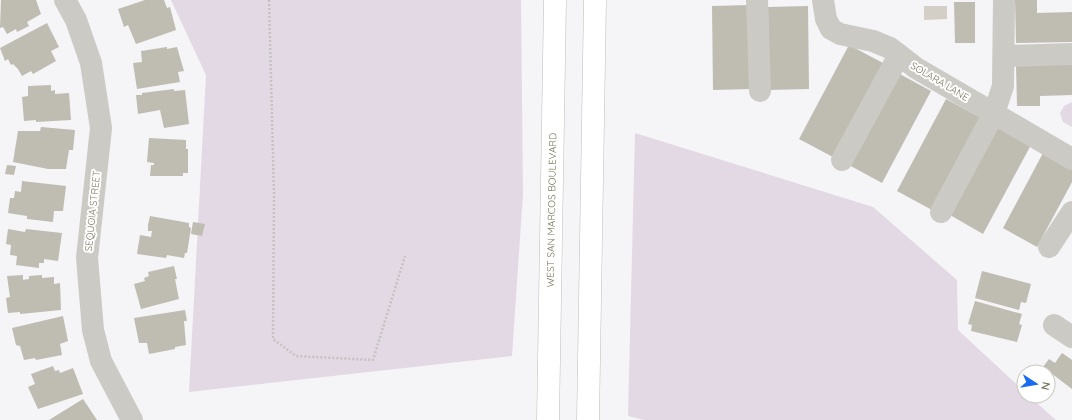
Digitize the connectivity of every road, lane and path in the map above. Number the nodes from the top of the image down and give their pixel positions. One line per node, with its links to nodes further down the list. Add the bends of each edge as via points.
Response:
1 (65, 0): 21 (street, SEQUOIA STREET, via 76,20 91,63 101,128 87,258 93,330 101,361)
2 (269, 0): 18 (path, via 274,195 273,339 296,356 373,360)
3 (555, 0): 22 (main road, WEST SAN MARCOS BOULEVARD)
4 (595, 0): 23 (main road)
5 (757, 0): 11 (street)
6 (823, 0): 9 (street, SOLARA LANE, via 826,19 831,29 840,34 873,41)
7 (1004, 0): 10 (street)
8 (1072, 54): 10 (street)
9 (899, 55): 12 (street, SOLARA LANE, via 916,68); 14 (street)
10 (1004, 56): 12 (street, via 1003,86)
11 (760, 91)
12 (994, 113): 13 (street, SOLARA LANE); 15 (street)
13 (1072, 159)
14 (842, 160)
15 (941, 212)
16 (1072, 212): 17 (street)
17 (1049, 247)
18 (405, 256)
19 (1054, 325): 20 (street)
20 (1072, 337)
21 (132, 420)
22 (548, 420)
23 (588, 420)

